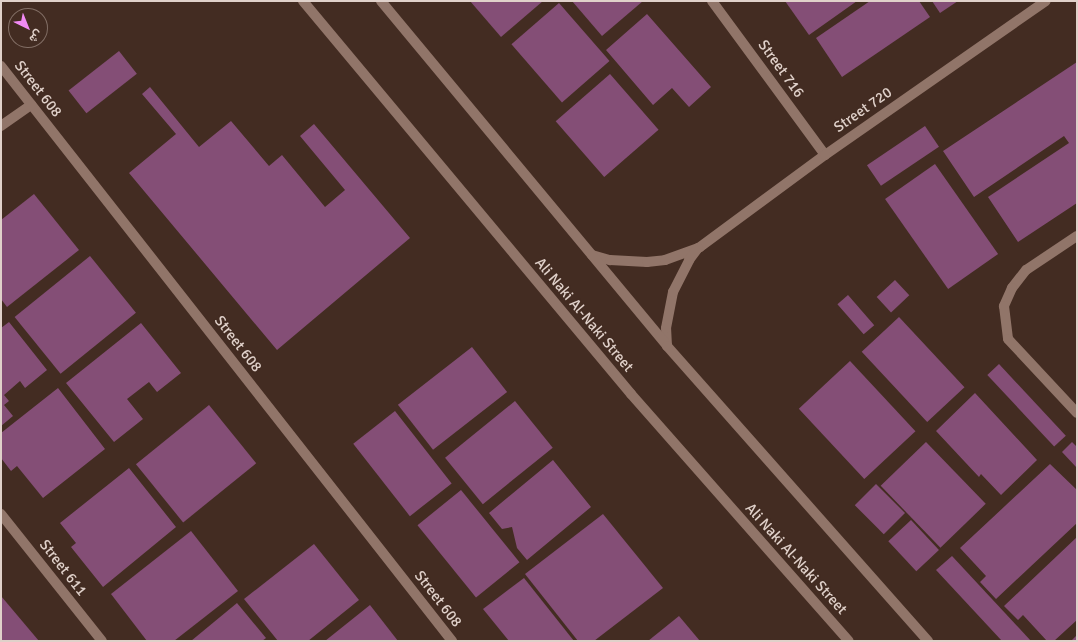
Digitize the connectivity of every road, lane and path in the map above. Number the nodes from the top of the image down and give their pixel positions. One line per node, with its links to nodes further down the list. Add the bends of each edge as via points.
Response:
1 (303, 1): 17 (street, Ali Naki Al-Naki Street, via 631,394)
2 (381, 1): 11 (street)
3 (712, 1): 8 (street, Street 716)
4 (1046, 1): 8 (street, Street 720)
5 (1, 66): 6 (street, Street 608)
6 (31, 105): 7 (street); 16 (street, Street 608)
7 (1, 126)
8 (825, 155): 10 (street, Street 720)
9 (1077, 236): 13 (street, via 1026,270 1012,288 1004,306 1008,339)
10 (700, 246): 11 (street, Street 720, via 665,260 647,262 610,260); 12 (street, Street 720, via 689,260 673,292 666,328)
11 (592, 255): 12 (street)
12 (667, 346): 18 (street)
13 (1077, 413)
14 (1, 514): 15 (street, Street 611)
15 (102, 641)
16 (452, 641)
17 (849, 641)
18 (928, 641)

